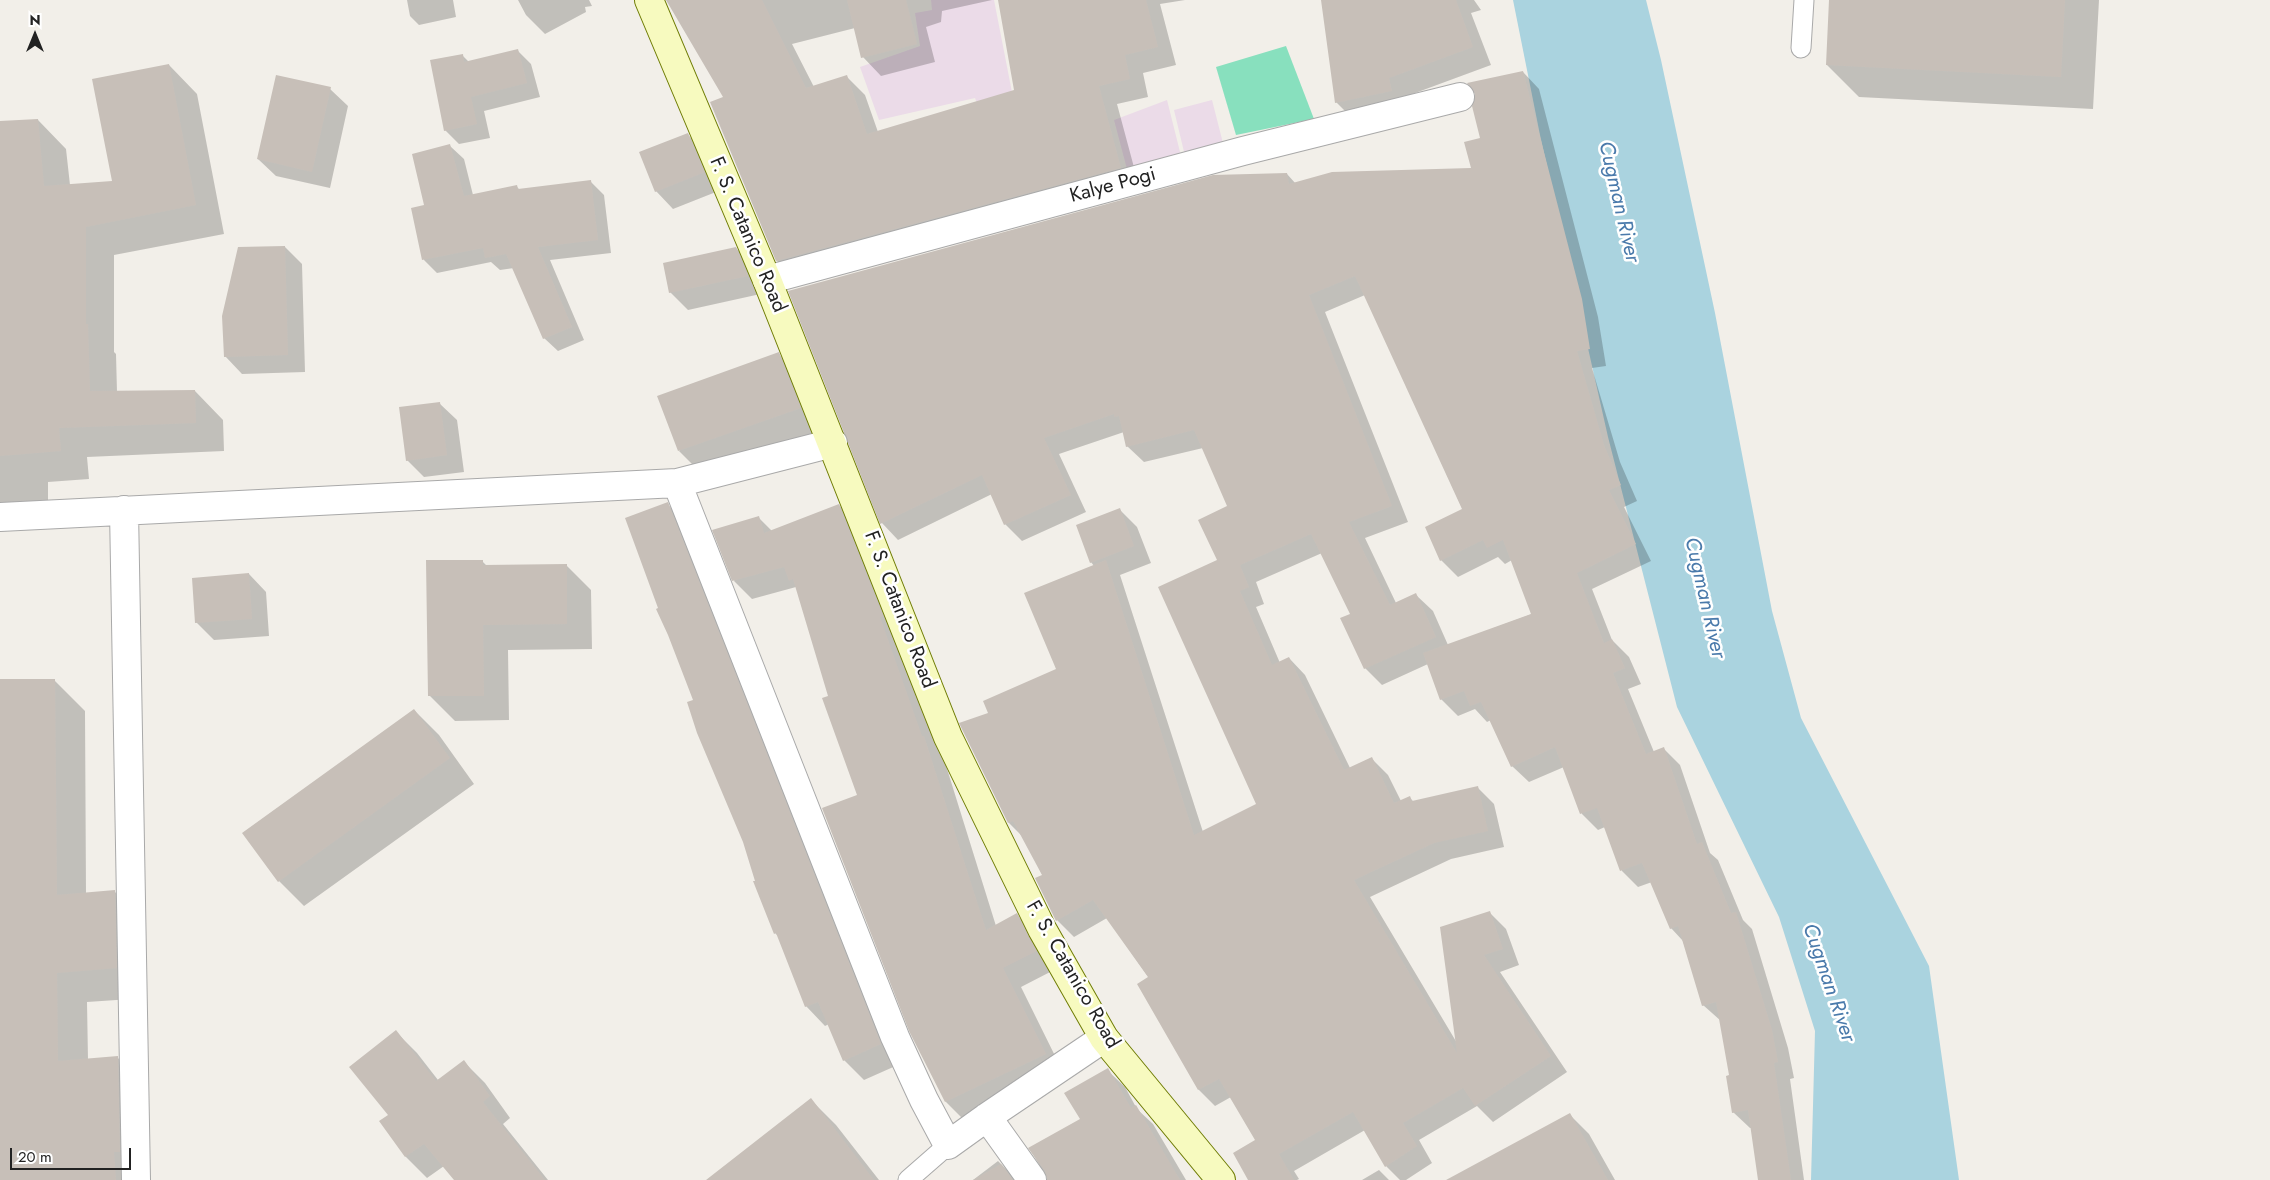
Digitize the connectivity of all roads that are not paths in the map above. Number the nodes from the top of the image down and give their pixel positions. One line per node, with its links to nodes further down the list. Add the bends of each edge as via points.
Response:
1 (649, 0): 5 (street, F. S. Catanico Road)
2 (1804, 0): 3 (lane)
3 (1801, 48)
4 (1460, 97): 5 (street, Kalye Pogi, via 1243,151)
5 (767, 280): 6 (street, F. S. Catanico Road)
6 (833, 443): 7 (street); 10 (street, F. S. Catanico Road, via 948,737 1042,929)
7 (677, 483): 8 (street); 12 (street, via 895,1038)
8 (124, 510): 9 (street); 13 (street)
9 (0, 517)
10 (1104, 1038): 11 (street); 16 (street, F. S. Catanico Road)
11 (987, 1117): 12 (street); 15 (street)
12 (948, 1145): 14 (lane)
13 (136, 1180)
14 (908, 1180)
15 (1032, 1180)
16 (1221, 1180)

